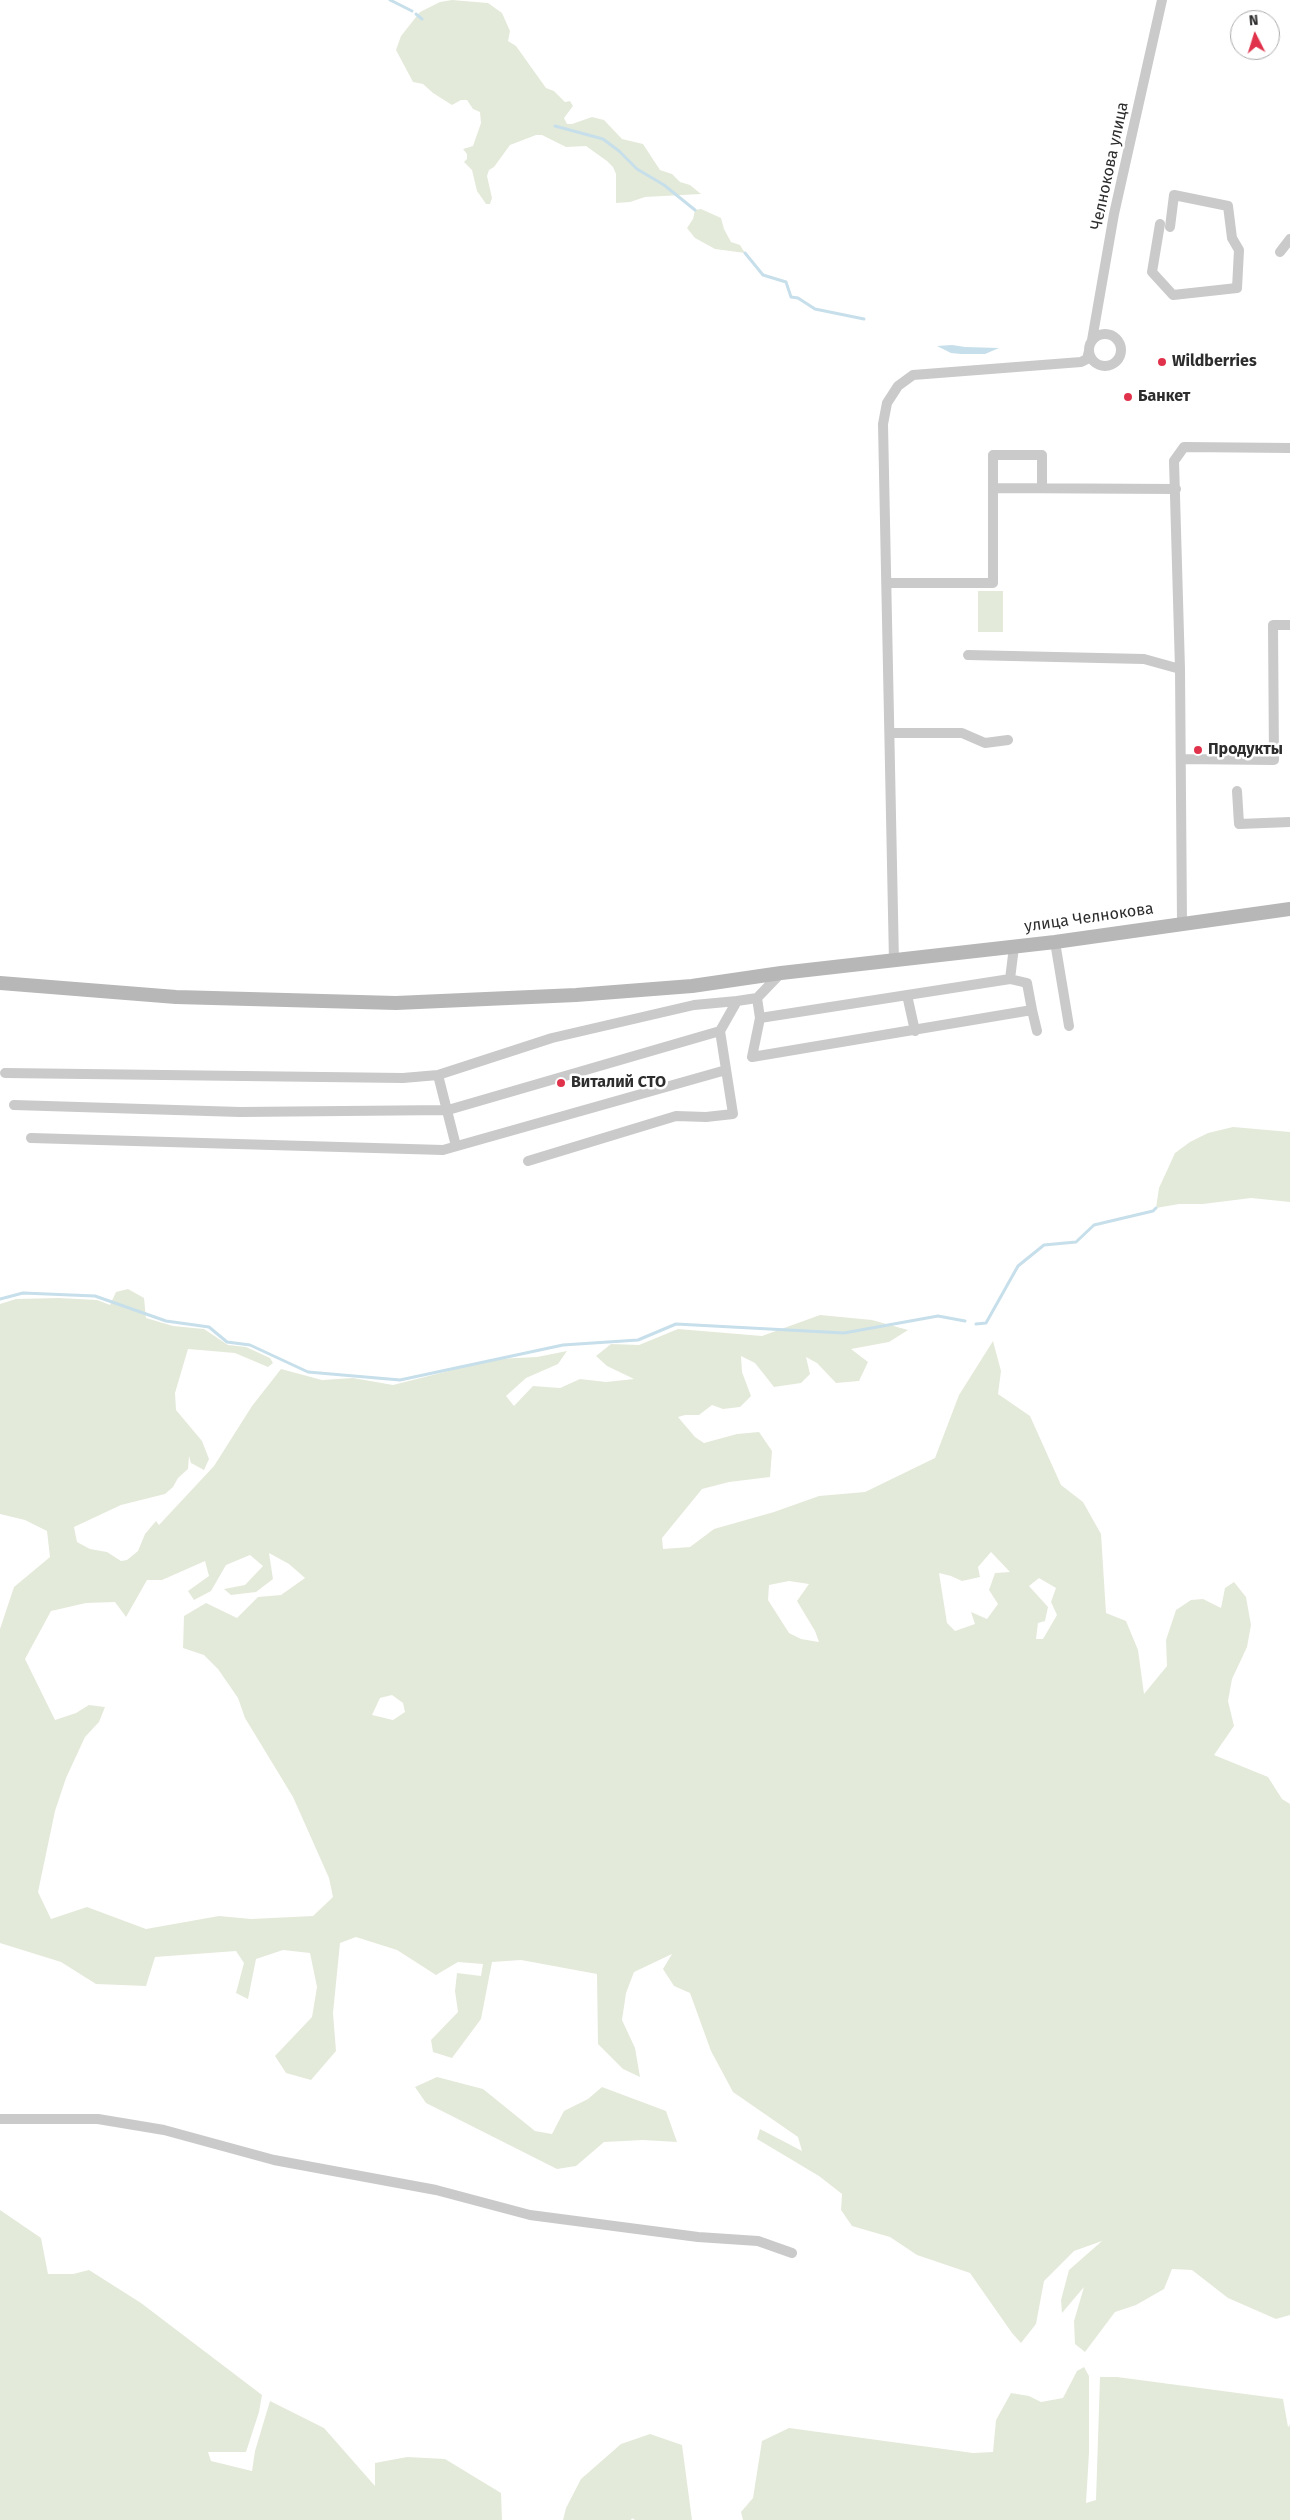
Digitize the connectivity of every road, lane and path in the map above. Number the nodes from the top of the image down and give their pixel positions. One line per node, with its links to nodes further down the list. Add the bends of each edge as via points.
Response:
1 (1162, 0): 5 (street, Челнокова улица, via 1114,214)
2 (1165, 225): 2 (street, via 1152,272 1173,294 1237,288 1239,250 1232,238 1228,206 1174,195)
3 (1290, 239): 4 (street)
4 (1280, 252)
5 (1092, 340): 6 (street); 6 (street, via 1105,333 1115,336 1121,345 1120,356 1113,364 1102,366 1093,361)
6 (1089, 351): 11 (street, via 1087,359 1081,362 913,375 898,386 887,404 883,424)
7 (1290, 448): 10 (street, via 1184,448 1174,461)
8 (993, 488): 9 (street); 9 (street, via 993,455 1042,455); 11 (street, via 992,583)
9 (1042, 488): 10 (street)
10 (1176, 488): 14 (street)
11 (887, 583): 15 (street)
12 (1290, 625): 17 (street, via 1273,625 1274,760)
13 (968, 655): 14 (street, via 1144,659)
14 (1180, 669): 17 (street)
15 (890, 733): 16 (street, via 962,732 985,743); 24 (street)
16 (1008, 740)
17 (1181, 759): 21 (street)
18 (1237, 791): 19 (street, via 1239,824)
19 (1290, 822)
20 (1290, 909): 21 (main road, улица Челнокова)
21 (1182, 923): 22 (main road, улица Челнокова)
22 (1056, 942): 23 (main road, улица Челнокова); 33 (street)
23 (1014, 947): 24 (main road, улица Челнокова); 26 (street)
24 (894, 962): 25 (main road, улица Челнокова)
25 (781, 973): 27 (main road, улица Челнокова, via 692,986 396,1003 176,997); 29 (street)
26 (1010, 979): 28 (street); 31 (street, via 1027,983)
27 (0, 982)
28 (907, 995): 32 (street); 35 (street)
29 (757, 998): 30 (street); 32 (street)
30 (737, 1001): 34 (street); 39 (street, via 694,1005 552,1038)
31 (1032, 1010): 35 (street); 36 (street)
32 (760, 1018): 35 (street, via 752,1057)
33 (1069, 1026)
34 (720, 1031): 37 (street); 41 (street)
35 (915, 1031)
36 (1037, 1031)
37 (726, 1070): 43 (street); 44 (street, via 733,1114 706,1118 676,1116)
38 (5, 1073): 39 (street, via 403,1078)
39 (438, 1075): 41 (street)
40 (14, 1105): 41 (street, via 240,1112)
41 (448, 1110): 43 (street)
42 (31, 1138): 43 (street, via 443,1150)
43 (456, 1146)
44 (528, 1161)
45 (0, 2119): 46 (street, via 98,2119 164,2130 274,2160 436,2190 530,2215 758,2241)
46 (792, 2253)

